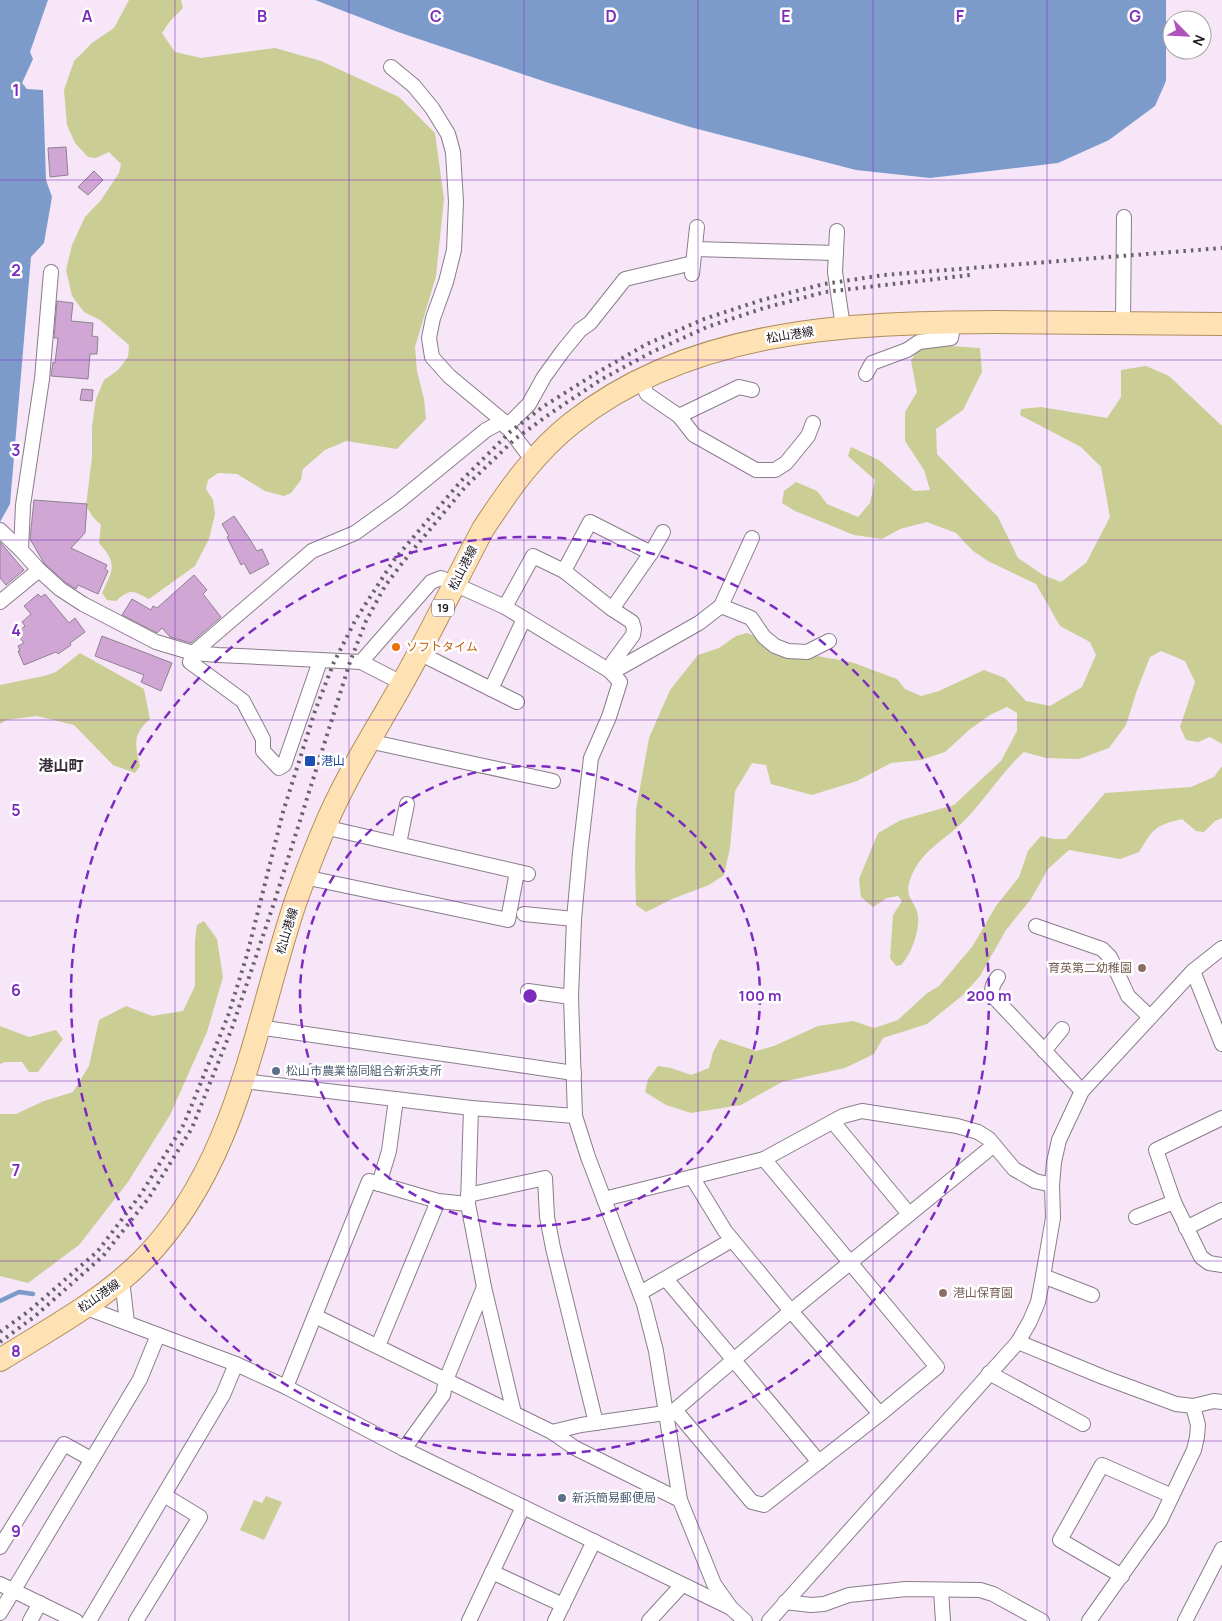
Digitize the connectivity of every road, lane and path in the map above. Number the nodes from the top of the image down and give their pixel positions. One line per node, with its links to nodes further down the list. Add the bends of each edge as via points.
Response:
1 (391, 67): 17 (street, via 414,86 432,108 448,134 453,152 454,250 433,318 429,338 432,357)
2 (1124, 217): 8 (street)
3 (697, 226): 6 (street)
4 (837, 231): 5 (street)
5 (836, 253): 6 (street); 11 (street)
6 (694, 262): 17 (street, via 625,279 562,352 528,404)
7 (50, 272): 22 (street, via 42,379 23,505)
8 (1123, 322): 9 (main road, 松山港線 / 19); 10 (main road, 松山港線 / 19)
9 (954, 323): 11 (main road, 松山港線 / 19); 12 (street, via 951,338 919,342 872,363)
10 (1222, 324)
11 (843, 327): 13 (main road, 松山港線 / 19, via 735,346 668,368)
12 (866, 374)
13 (641, 381): 15 (street, via 646,394); 18 (main road, 松山港線 / 19, via 572,422)
14 (752, 390): 15 (street, via 739,387)
15 (679, 416): 16 (street, via 694,435 756,470 776,470 786,463 808,436)
16 (813, 423)
17 (504, 424): 18 (street); 33 (street, via 486,430 355,533 312,551)
18 (533, 461): 26 (main road, 松山港線 / 19, via 484,529)
19 (0, 530): 22 (street)
20 (663, 532): 23 (street)
21 (752, 538): 28 (street)
22 (21, 550): 24 (street)
23 (651, 553): 25 (street, via 590,522); 30 (street)
24 (39, 570): 27 (street); 33 (street, via 83,604 156,642)
25 (564, 571): 29 (street, via 533,556); 30 (street)
26 (456, 584): 29 (street); 34 (main road, 松山港線 / 19); 36 (street, via 441,578 431,582)
27 (0, 602)
28 (721, 606): 32 (street, via 751,618 764,637 788,651 807,652); 37 (street, via 699,623)
29 (505, 608): 31 (street)
30 (612, 609): 37 (street, via 632,622 634,629)
31 (524, 619): 37 (street); 39 (street)
32 (829, 641)
33 (193, 653): 35 (street); 35 (street, via 190,662 244,701 262,739 264,751 278,768 284,765)
34 (418, 653): 38 (main road, 松山港線 / 19); 39 (street)
35 (320, 661): 36 (street)
36 (360, 662): 38 (street)
37 (610, 671): 48 (street, via 620,682 610,717 591,758)
38 (402, 683): 41 (main road, 松山港線 / 19)
39 (491, 689): 40 (street)
40 (517, 702)
41 (368, 741): 42 (street); 44 (main road, 松山港線 / 19)
42 (553, 781)
43 (407, 804): 45 (street)
44 (324, 827): 45 (street); 46 (main road, 松山港線 / 19)
45 (399, 844): 46 (street, via 523,873 508,920)
46 (304, 877): 56 (main road, 松山港線 / 19)
47 (524, 914): 48 (street)
48 (574, 919): 54 (street)
49 (1036, 926): 55 (street, via 1102,949 1110,957 1128,996)
50 (1222, 948): 51 (street)
51 (1193, 971): 55 (street); 58 (street)
52 (998, 977): 59 (street, via 992,986 994,997)
53 (528, 991): 54 (street)
54 (571, 997): 60 (street)
55 (1150, 1017): 62 (street)
56 (258, 1027): 60 (street); 61 (main road, 松山港線 / 19)
57 (1062, 1029): 59 (street)
58 (1222, 1044)
59 (1044, 1051): 62 (street)
60 (574, 1074): 65 (street)
61 (242, 1081): 63 (street); 85 (main road, 松山港線 / 19, via 216,1151 196,1188 172,1226)
62 (1082, 1091): 72 (street, via 1059,1140)
63 (396, 1099): 64 (street); 71 (street, via 389,1151)
64 (471, 1108): 65 (street); 73 (street)
65 (575, 1116): 74 (street)
66 (1222, 1118): 76 (street, via 1156,1150)
67 (833, 1122): 68 (street, via 862,1110 957,1126 978,1132); 69 (street); 78 (street)
68 (994, 1145): 72 (street, via 1014,1169 1035,1181); 78 (street)
69 (764, 1159): 70 (street); 82 (street)
70 (692, 1177): 74 (street); 81 (street)
71 (379, 1184): 75 (street); 92 (street, via 369,1181)
72 (1052, 1185): 84 (street, via 1053,1218)
73 (468, 1199): 75 (street); 87 (street); 108 (street, via 545,1178 552,1248)
74 (604, 1199): 88 (street)
75 (438, 1201): 96 (street)
76 (1174, 1202): 79 (street); 80 (street)
77 (1222, 1210): 80 (street)
78 (910, 1214): 82 (street)
79 (1136, 1217)
80 (1186, 1228): 83 (street, via 1201,1257 1209,1263)
81 (732, 1240): 86 (street); 91 (street)
82 (850, 1263): 91 (street); 107 (street, via 937,1366)
83 (1222, 1265)
84 (1043, 1276): 89 (street); 95 (street, via 1038,1302)
85 (122, 1279): 90 (main road, 松山港線 / 19); 93 (street)
86 (666, 1279): 88 (street); 98 (street)
87 (484, 1287): 101 (street); 106 (street)
88 (640, 1293): 105 (street)
89 (1092, 1295)
90 (84, 1307): 93 (street); 97 (main road, 松山港線 / 19)
91 (791, 1311): 98 (street); 107 (street)
92 (315, 1316): 96 (street); 102 (street)
93 (127, 1323): 94 (street)
94 (158, 1335): 99 (street); 112 (street, via 140,1379)
95 (1018, 1342): 100 (street); 104 (street, via 1176,1404)
96 (378, 1346): 101 (street)
97 (0, 1360)
98 (734, 1360): 105 (street); 113 (street)
99 (236, 1364): 102 (street); 114 (street, via 223,1395)
100 (989, 1373): 109 (street); 126 (street)
101 (446, 1380): 106 (street); 111 (street, via 443,1394)
102 (286, 1387): 111 (street)
103 (1222, 1402): 104 (street)
104 (1193, 1406): 115 (street, via 1198,1425 1194,1450)
105 (670, 1412): 108 (street); 113 (street, via 752,1502 764,1505); 116 (street)
106 (514, 1413): 110 (street)
107 (880, 1414): 113 (street)
108 (596, 1423): 110 (street)
109 (1083, 1424)
110 (552, 1432): 116 (street, via 575,1448)
111 (404, 1449): 117 (street)
112 (91, 1459): 119 (street, via 64,1444); 124 (street)
113 (819, 1462)
114 (164, 1495): 133 (street); 134 (street, via 200,1516)
115 (1172, 1496): 122 (street, via 1160,1521); 122 (street, via 1102,1465 1060,1540)
116 (680, 1500): 129 (street, via 714,1584)
117 (523, 1507): 118 (street); 121 (street)
118 (594, 1542): 123 (street); 128 (street)
119 (0, 1547)
120 (1222, 1549): 143 (street)
121 (492, 1572): 128 (street); 135 (street)
122 (1122, 1576): 142 (street)
123 (682, 1584): 129 (street); 137 (street)
124 (6, 1587): 127 (street); 130 (street)
125 (941, 1590): 126 (street, via 864,1593 824,1604); 140 (street); 141 (street, via 987,1592)
126 (785, 1602): 139 (street)
127 (40, 1603): 131 (street); 132 (street)
128 (562, 1605): 136 (street)
129 (732, 1608): 138 (street)
130 (0, 1614)
131 (30, 1621)
132 (76, 1621)
133 (89, 1621)
134 (136, 1621)
135 (469, 1621)
136 (555, 1621)
137 (649, 1621)
138 (746, 1621)
139 (769, 1621)
140 (943, 1621)
141 (1042, 1621)
142 (1088, 1621)
143 (1185, 1621)

